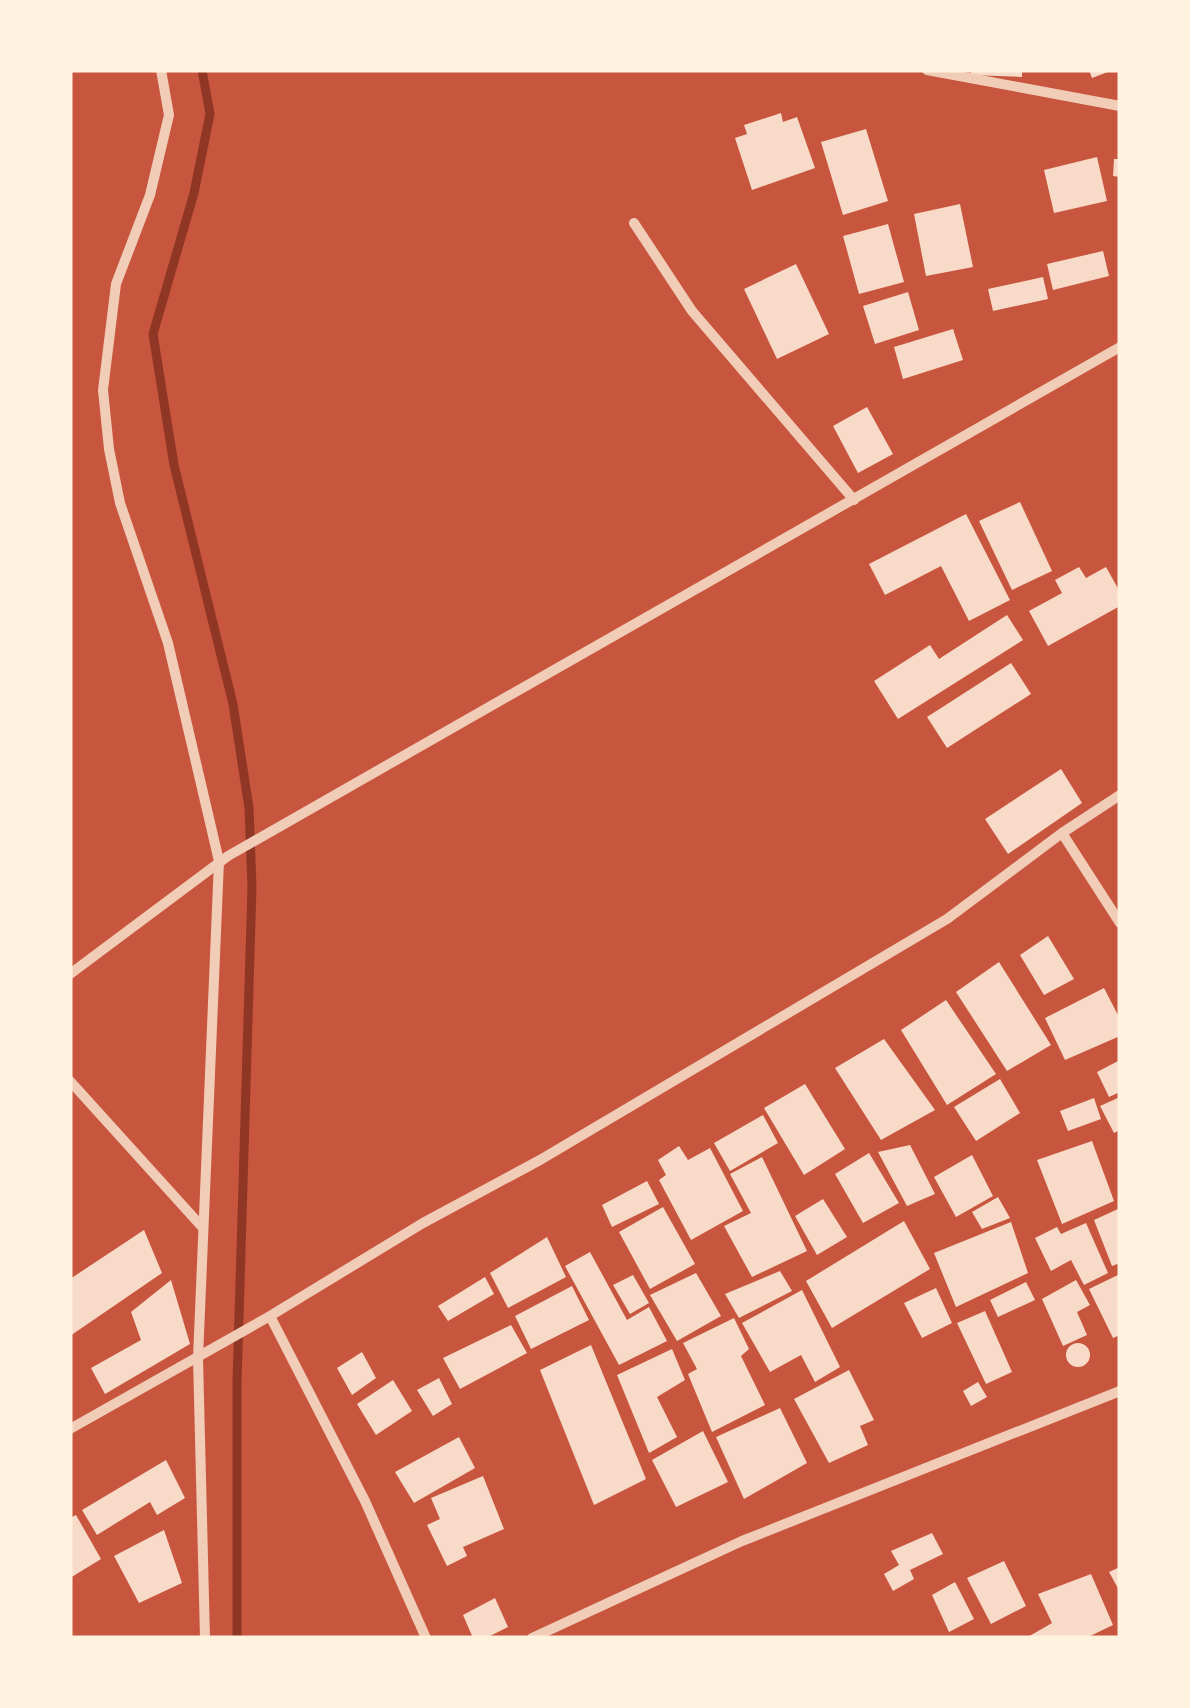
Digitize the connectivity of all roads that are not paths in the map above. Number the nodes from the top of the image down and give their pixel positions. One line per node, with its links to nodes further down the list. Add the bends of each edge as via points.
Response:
1 (161, 70): 9 (street, via 169,115 150,195 116,284 103,390 120,502 168,643)
2 (932, 70): 3 (street)
3 (1120, 106)
4 (634, 224): 6 (street, via 692,312)
5 (1120, 347): 6 (street)
6 (854, 500): 9 (street)
7 (1120, 795): 8 (street)
8 (1062, 833): 10 (street); 14 (street, via 947,919)
9 (224, 859): 11 (street); 13 (street)
10 (1120, 923)
11 (70, 974)
12 (70, 1081): 13 (street)
13 (204, 1229): 15 (street)
14 (270, 1316): 15 (street); 19 (street)
15 (198, 1358): 17 (street); 18 (street)
16 (1120, 1391): 20 (street, via 742,1541)
17 (70, 1429)
18 (205, 1638)
19 (426, 1638)
20 (532, 1638)

